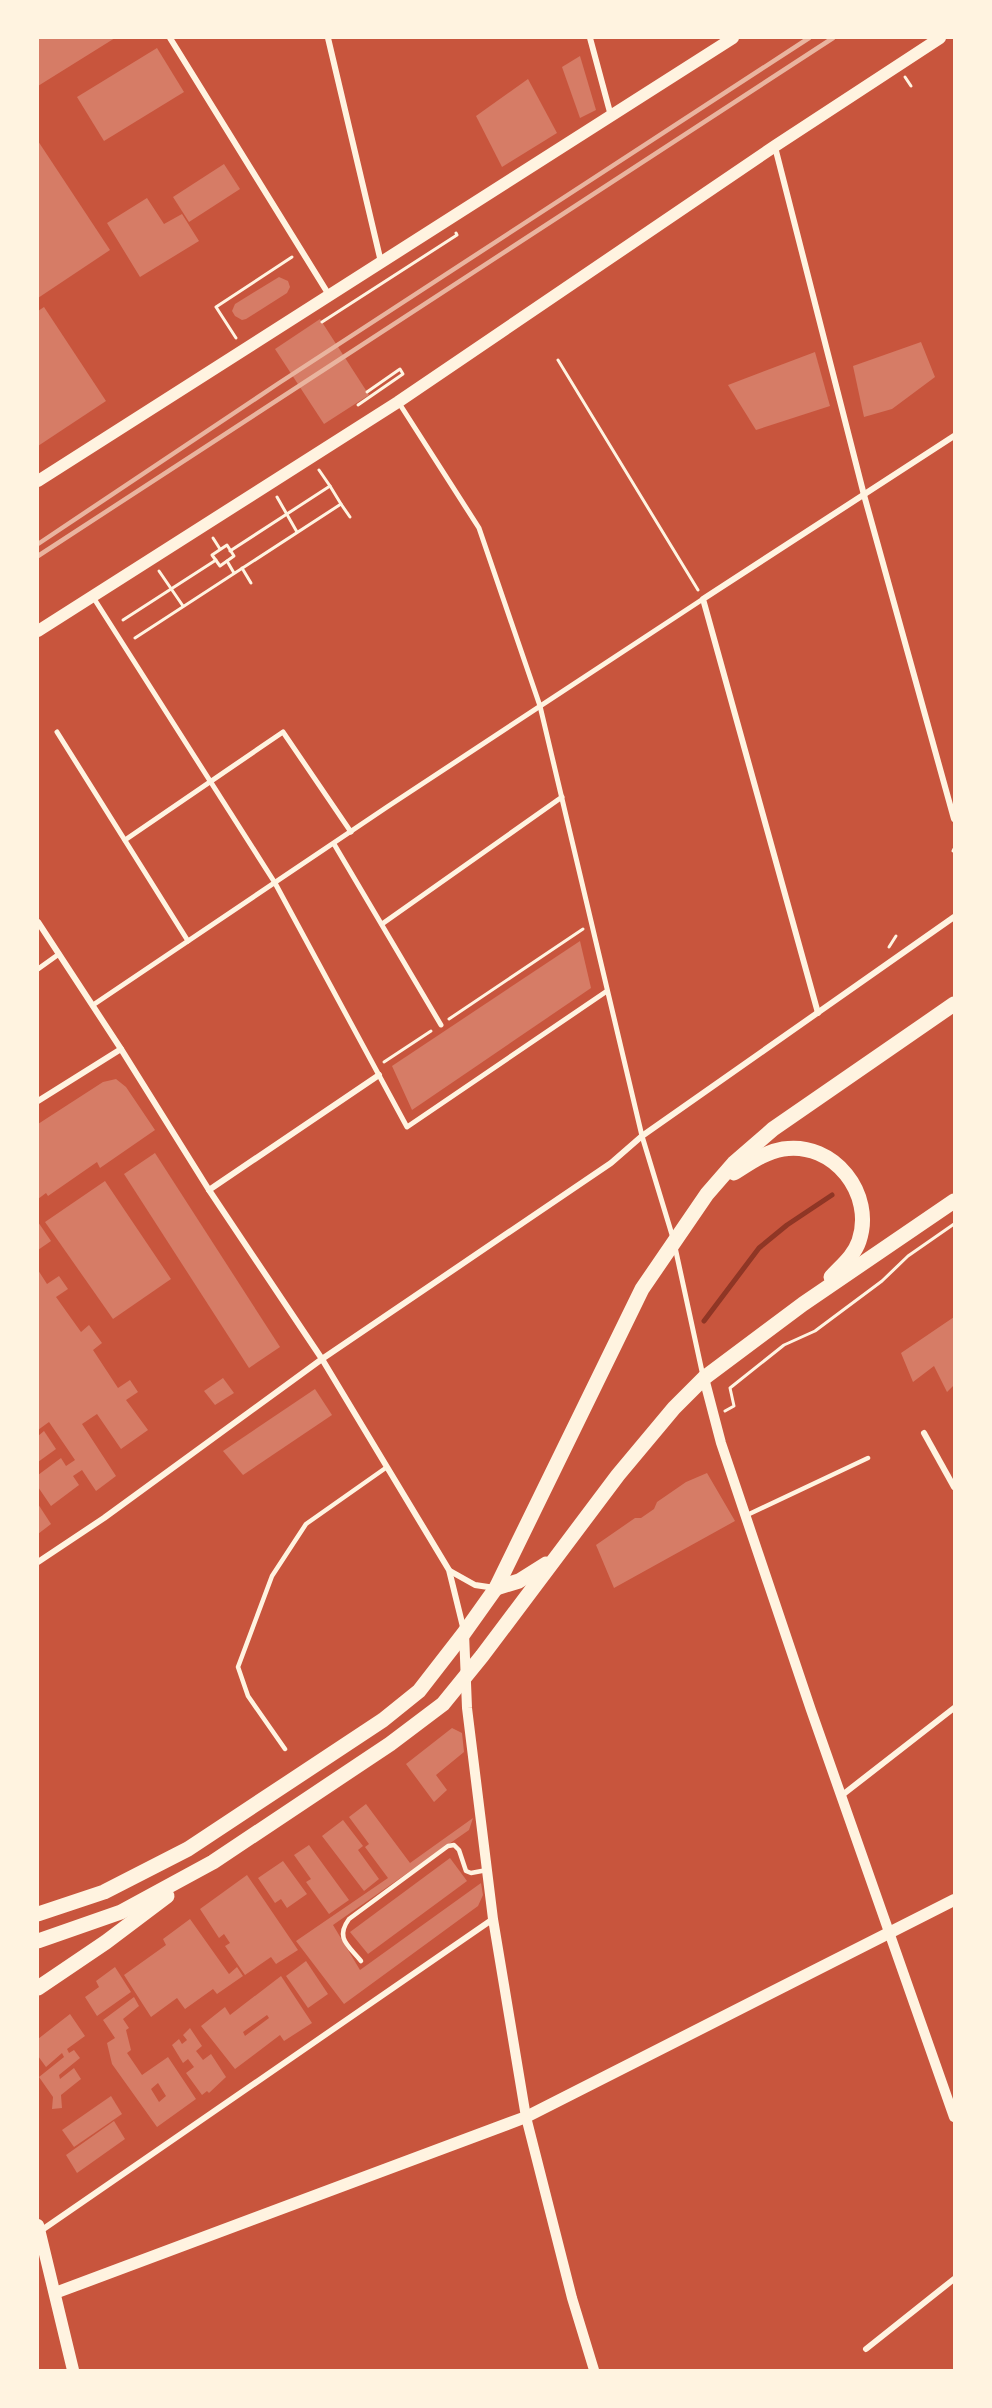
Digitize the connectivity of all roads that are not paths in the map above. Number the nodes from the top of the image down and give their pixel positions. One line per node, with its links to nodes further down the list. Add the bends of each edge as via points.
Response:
1 (170, 38): 9 (street)
2 (328, 38): 8 (street)
3 (590, 38): 6 (street)
4 (733, 38): 6 (main road)
5 (940, 38): 7 (main road)
6 (610, 116): 8 (main road)
7 (775, 146): 10 (main road); 13 (street)
8 (382, 262): 9 (main road)
9 (329, 295): 12 (main road)
10 (398, 402): 14 (main road); 17 (street, via 479,528)
11 (954, 436): 13 (street)
12 (38, 482)
13 (864, 495): 15 (street); 21 (street)
14 (92, 596): 16 (main road); 19 (street)
15 (703, 599): 17 (street); 35 (street)
16 (38, 631)
17 (540, 706): 20 (street); 22 (street)
18 (57, 732): 23 (street)
19 (211, 781): 22 (street, via 284,732); 23 (street); 25 (street)
20 (562, 797): 28 (street); 32 (street)
21 (954, 819)
22 (351, 832): 24 (street)
23 (125, 840): 29 (street)
24 (334, 844): 25 (street); 28 (street)
25 (275, 883): 29 (street); 38 (street)
26 (954, 917): 35 (street)
27 (38, 922): 30 (street)
28 (382, 924): 36 (street)
29 (188, 941): 34 (street)
30 (59, 954): 31 (street); 34 (street)
31 (38, 969)
32 (607, 991): 38 (street, via 407,1126); 40 (street)
33 (954, 1004): 42 (main road, via 773,1129 734,1163)
34 (93, 1005): 37 (street)
35 (818, 1013): 40 (street)
36 (441, 1025)
37 (122, 1049): 39 (street); 41 (street)
38 (379, 1075): 41 (street)
39 (38, 1101)
40 (642, 1136): 44 (street); 46 (street, via 612,1163)
41 (209, 1190): 46 (street)
42 (707, 1194): 44 (main road); 45 (main road, via 753,1160 784,1149 813,1152 843,1170 861,1204 858,1243 845,1263)
43 (954, 1201): 45 (main road)
44 (674, 1241): 47 (street); 56 (main road, via 642,1289)
45 (803, 1304): 47 (main road)
46 (322, 1359): 50 (street); 54 (street)
47 (704, 1378): 52 (street); 53 (main road, via 618,1475)
48 (924, 1433): 51 (street)
49 (868, 1458): 52 (lane)
50 (387, 1467): 55 (street); 60 (lane, via 306,1524 272,1576 238,1667 248,1696)
51 (954, 1487)
52 (746, 1516): 61 (street)
53 (561, 1552): 56 (main road, via 519,1581); 58 (main road)
54 (38, 1562)
55 (449, 1570): 56 (street, via 475,1585); 57 (street)
56 (495, 1588): 57 (main road)
57 (464, 1633): 58 (street); 65 (main road, via 419,1691 402,1706 295,1780 188,1849 104,1892)
58 (464, 1678): 62 (main road, via 443,1704 418,1725); 63 (street)
59 (954, 1708): 61 (street)
60 (285, 1749)
61 (841, 1796): 67 (street)
62 (213, 1862): 68 (main road, via 121,1912); 70 (main road)
63 (487, 1870): 66 (street); 69 (lane, via 471,1874 466,1871 459,1850 448,1846 349,1919 342,1937)
64 (954, 1900): 67 (main road)
65 (38, 1914)
66 (493, 1920): 71 (street); 73 (street)
67 (888, 1933): 71 (main road); 72 (street)
68 (38, 1941)
69 (361, 1961)
70 (38, 1988)
71 (526, 2117): 75 (main road); 78 (street)
72 (954, 2117)
73 (38, 2228): 75 (main road)
74 (954, 2279): 76 (street)
75 (55, 2293): 77 (main road)
76 (866, 2349)
77 (73, 2370)
78 (594, 2370)

